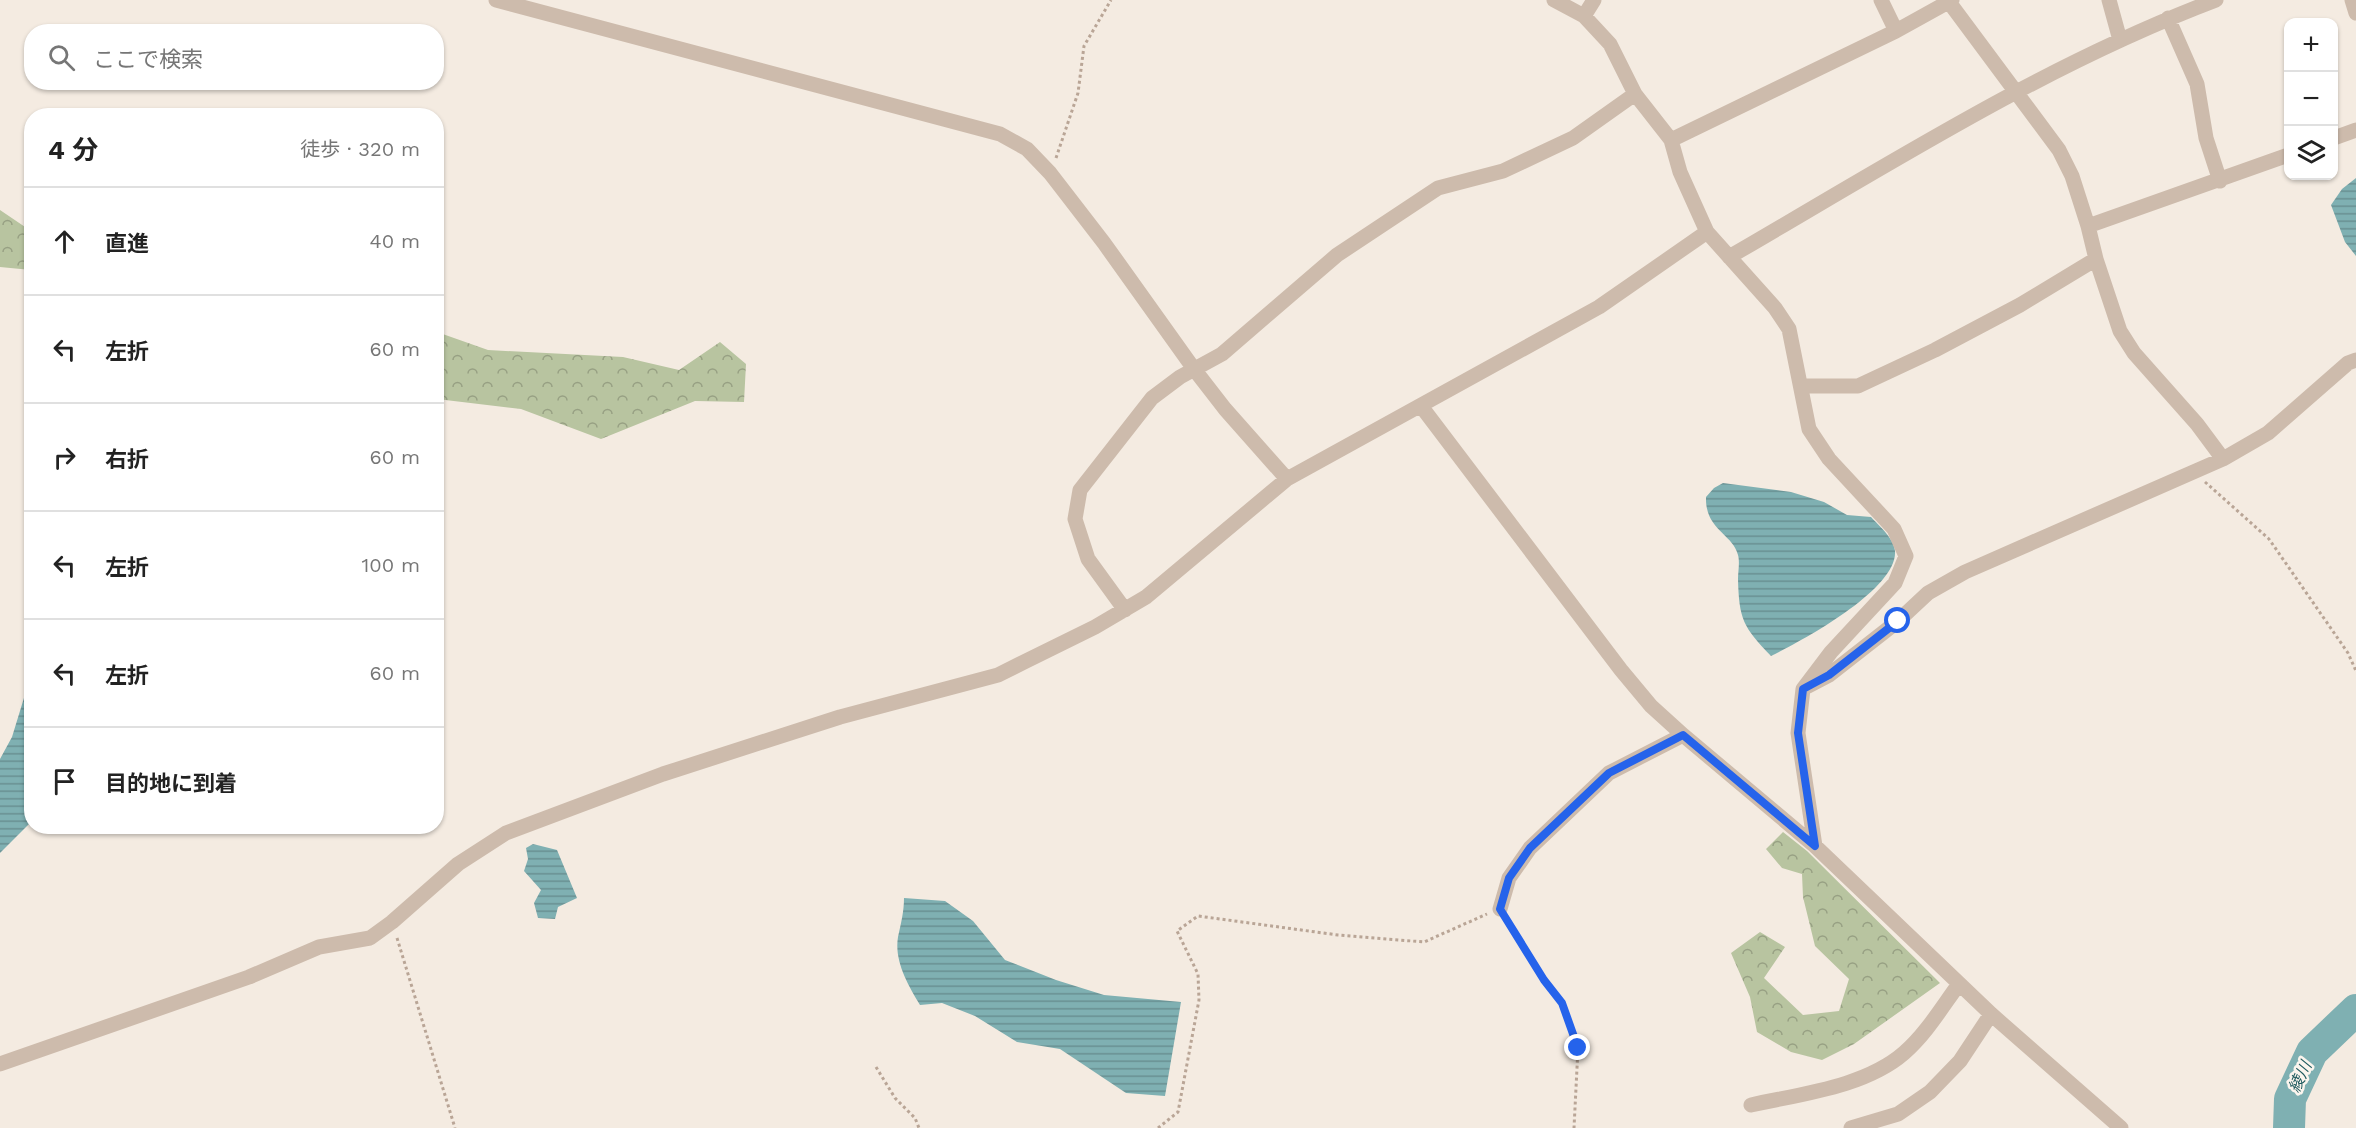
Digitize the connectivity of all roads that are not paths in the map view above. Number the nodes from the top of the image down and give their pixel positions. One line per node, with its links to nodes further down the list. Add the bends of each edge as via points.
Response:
1 (496, 0): 26 (street, via 1000,134 1027,149 1050,173)
2 (1554, 0): 10 (street)
3 (1594, 0): 10 (street)
4 (1881, 0): 12 (street)
5 (2109, 0): 13 (street)
6 (2216, 0): 11 (street)
7 (2352, 0): 9 (street)
8 (1951, 1): 12 (street); 14 (street)
9 (2356, 13)
10 (1584, 16): 15 (street, via 1610,44)
11 (2168, 18): 13 (street); 20 (street, via 2197,84 2206,138)
12 (1896, 31): 18 (street)
13 (2120, 40): 14 (street)
14 (2016, 90): 21 (street, via 2059,150); 23 (street)
15 (1635, 94): 18 (street); 26 (street, via 1573,138 1503,171 1438,188 1336,255 1222,354)
16 (2356, 130): 17 (street)
17 (2338, 137)
18 (1671, 140): 22 (street)
19 (2284, 157): 20 (street)
20 (2220, 181): 21 (street)
21 (2088, 226): 24 (street)
22 (1707, 232): 23 (street); 28 (street, via 1599,308)
23 (1729, 257): 27 (street, via 1790,329)
24 (2096, 259): 27 (street, via 2020,305 1858,386); 29 (street, via 2120,331)
25 (2356, 360): 29 (street, via 2340,369 2268,433)
26 (1194, 369): 30 (street); 31 (street, via 1152,398 1080,490 1075,519 1088,559)
27 (1802, 386): 32 (street, via 1809,429 1829,459 1894,529 1906,556 1895,583 1831,652)
28 (1421, 406): 30 (street); 33 (street, via 1621,670)
29 (2223, 459): 32 (street, via 1965,572 1928,593 1829,675)
30 (1287, 479): 31 (street, via 1146,597)
31 (1125, 610): 38 (street, via 998,675 840,717 663,774 506,833 458,864 370,938 319,947 249,977)
32 (1803, 689): 34 (street, via 1798,733)
33 (1683, 735): 34 (street); 35 (street, via 1609,773 1530,848 1509,878)
34 (1815, 846): 36 (street)
35 (1500, 909)
36 (1959, 984): 37 (street); 39 (street, via 1903,1054 1847,1083)
37 (1991, 1014): 40 (street, via 1960,1061 1930,1092 1898,1114); 41 (street)
38 (0, 1064)
39 (1751, 1105)
40 (1851, 1128)
41 (2121, 1128)

